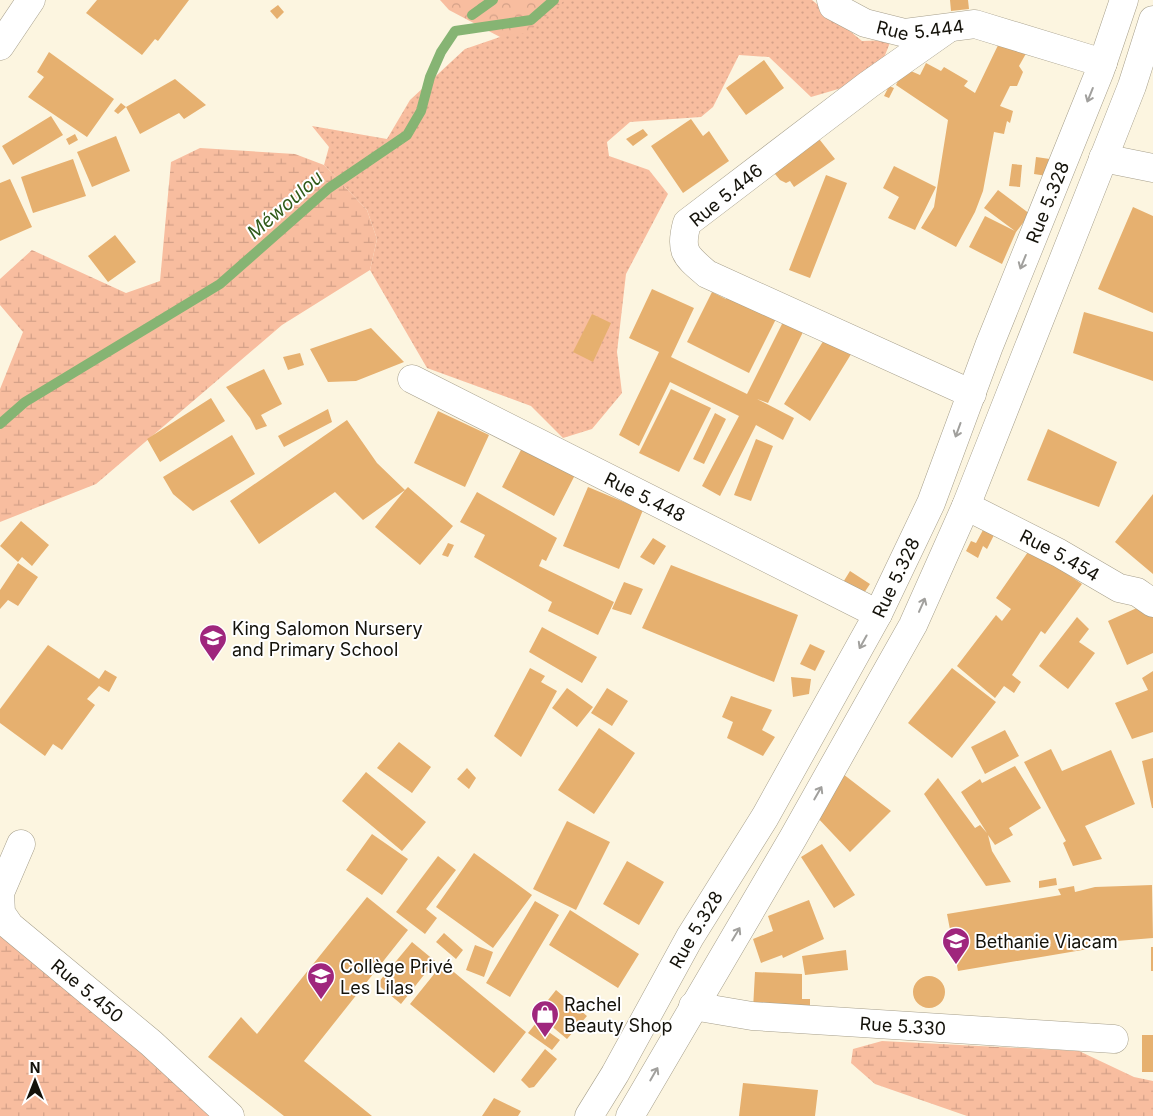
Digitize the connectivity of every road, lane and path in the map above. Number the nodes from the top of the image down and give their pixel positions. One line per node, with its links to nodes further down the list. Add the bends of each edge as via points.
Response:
1 (31, 0): 6 (street)
2 (831, 0): 5 (street, Rue 5.444, via 833,6 865,23 905,33)
3 (1124, 0): 7 (street, Rue 5.328)
4 (1153, 20): 8 (street, Rue 5.328, via 1132,86)
5 (950, 28): 7 (street, Rue 5.444, via 975,24); 11 (street, Rue 5.446, via 868,85 687,223 682,242 686,256 707,274)
6 (0, 46)
7 (1102, 63): 11 (street, Rue 5.328, one-way to 11)
8 (1102, 158): 9 (street); 12 (street, Rue 5.328)
9 (1153, 168)
10 (412, 379): 14 (street, Rue 5.448)
11 (972, 394): 14 (street, Rue 5.328, one-way to 14, via 931,503)
12 (966, 506): 13 (street, Rue 5.454, via 1059,553 1118,588 1137,592); 16 (street, Rue 5.328, one-way to 12, via 913,625)
13 (1153, 603)
14 (878, 614): 19 (street, Rue 5.328, one-way to 19, via 765,817 690,937)
15 (20, 844): 18 (street, Rue 5.450, via 0,893 1,913 10,926 150,1043)
16 (693, 1006): 17 (street, Rue 5.330, via 752,1016); 20 (street, Rue 5.328, one-way to 16)
17 (1114, 1039)
18 (230, 1116)
19 (589, 1116)
20 (630, 1116)

